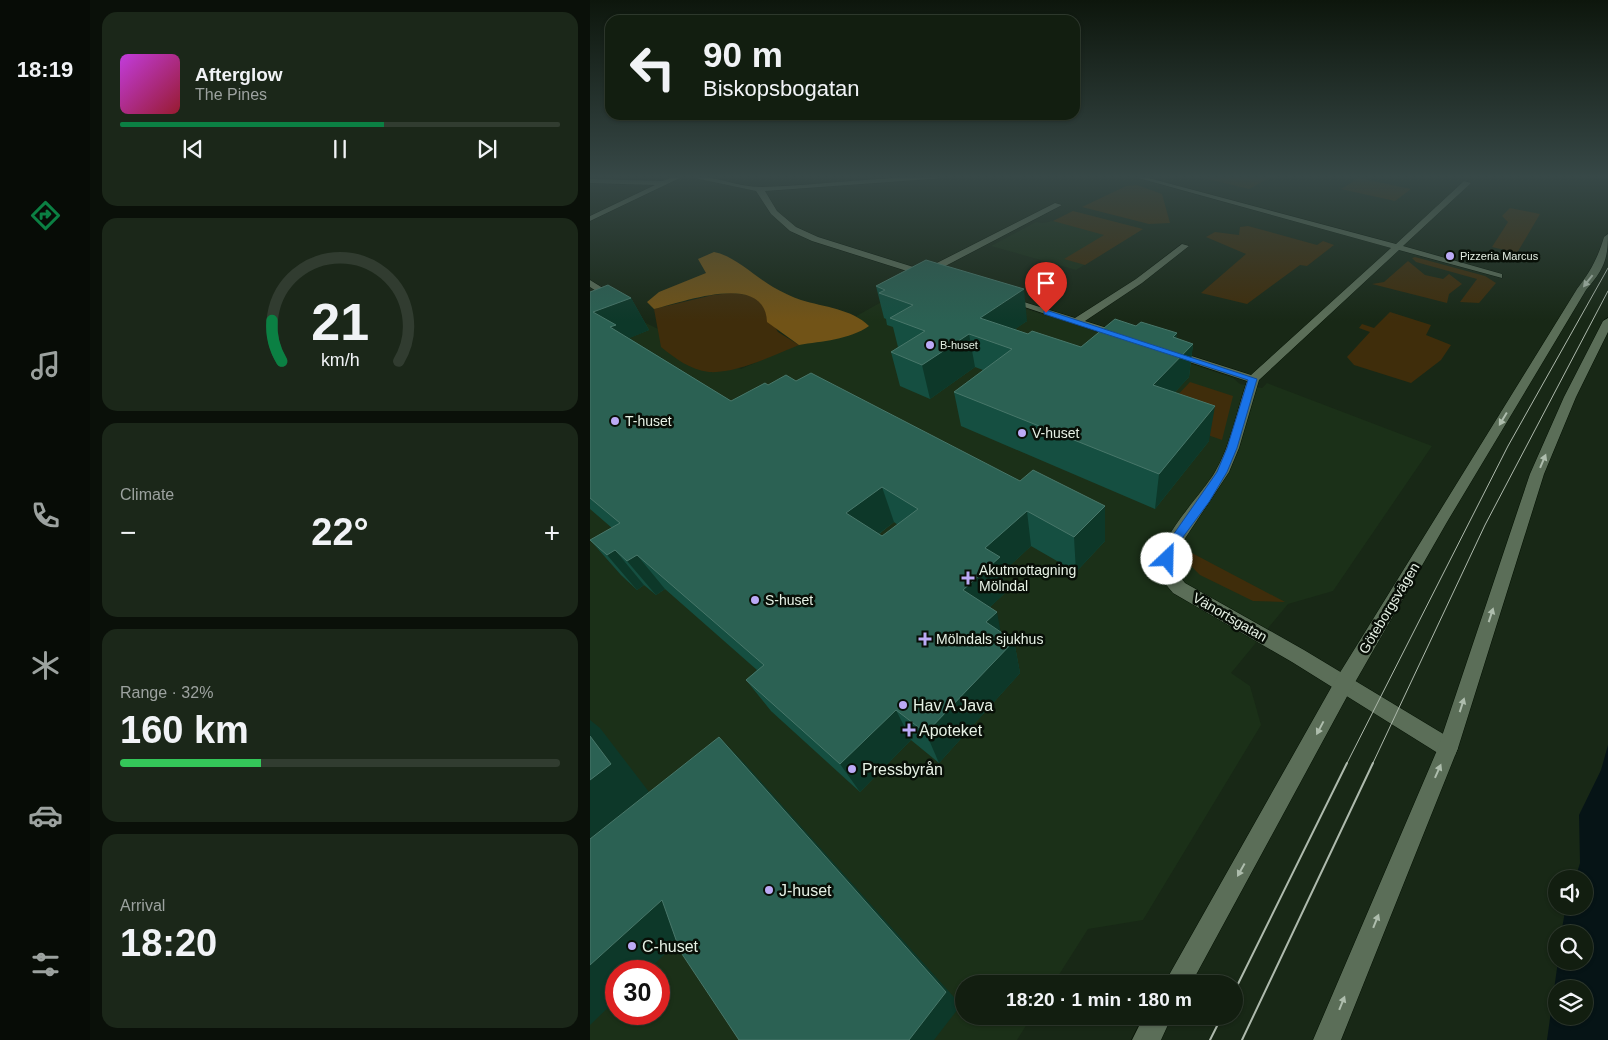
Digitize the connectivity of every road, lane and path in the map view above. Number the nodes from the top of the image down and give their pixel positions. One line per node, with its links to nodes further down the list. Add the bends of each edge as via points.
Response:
1 (788, 225): 8 (street, via 815,239)
2 (1020, 225): 8 (street)
3 (1314, 225): 7 (street)
4 (1422, 225): 7 (street)
5 (1608, 237): 19 (street, Göteborgsvägen, one-way to 19, via 1604,257 1442,518)
6 (1185, 246): 15 (street)
7 (1398, 247): 9 (street); 18 (street)
8 (925, 273): 10 (street)
9 (1499, 276)
10 (938, 278)
11 (590, 283): 13 (street)
12 (994, 296): 15 (street)
13 (627, 306)
14 (1608, 321): 20 (street, one-way to 14, via 1537,474)
15 (1076, 322): 16 (street)
16 (1132, 340)
17 (1160, 349): 18 (street)
18 (1253, 379): 19 (street, Vänortsgatan, via 1222,472 1170,548 1167,570 1179,588)
19 (1344, 685): 20 (street, Vänortsgatan); 21 (street, Göteborgsvägen, one-way to 21)
20 (1448, 748): 24 (street, one-way to 20)
21 (1183, 975)
22 (1154, 1025): 23 (street)
23 (1146, 1040)
24 (1327, 1040)

